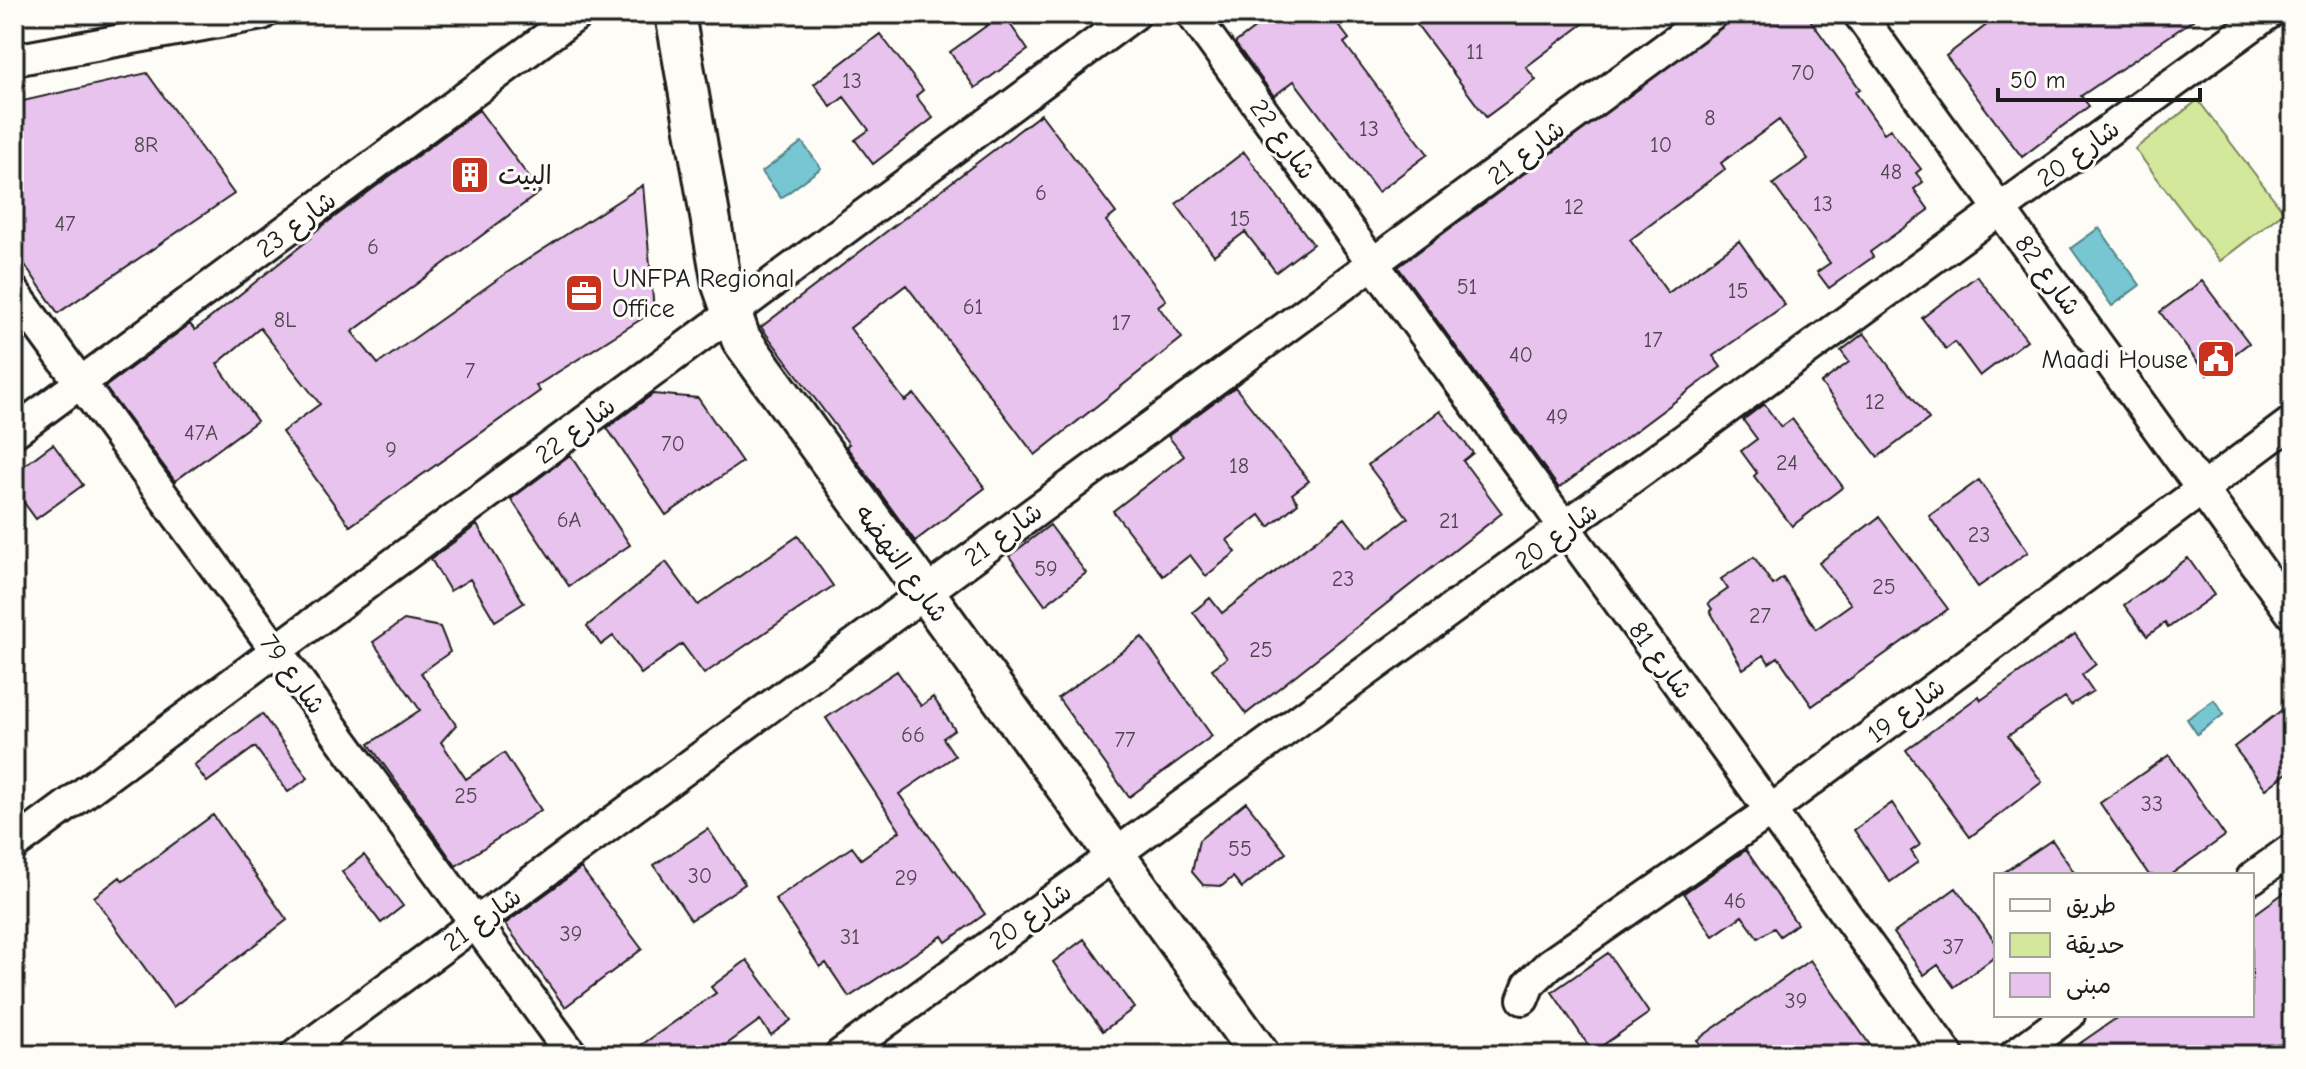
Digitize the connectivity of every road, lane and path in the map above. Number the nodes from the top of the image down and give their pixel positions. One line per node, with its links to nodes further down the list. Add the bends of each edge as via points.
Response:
1 (262, 14): 9 (street)
2 (578, 14): 14 (street, شارع 23)
3 (675, 14): 13 (street, شارع النهضه)
4 (1135, 14): 13 (street, شارع 22)
5 (1192, 14): 11 (street, شارع 22)
6 (1712, 14): 11 (street, شارع 21)
7 (1859, 14): 10 (street, شارع 82)
8 (2268, 14): 10 (street, شارع 20)
9 (14, 60)
10 (2000, 210): 17 (street, شارع 82); 18 (street, شارع 20)
11 (1374, 265): 18 (street, شارع 81); 19 (street, شارع 21)
12 (14, 292): 14 (street, شارع 79)
13 (731, 314): 19 (street, شارع النهضه, via 741,339); 21 (street, شارع 22)
14 (81, 384): 16 (street, شارع 23); 21 (street, شارع 79)
15 (2292, 422): 17 (street, شارع 19)
16 (14, 432)
17 (2202, 489): 20 (street, شارع 82); 22 (street, شارع 19)
18 (1566, 529): 22 (street, شارع 81); 25 (street, شارع 20)
19 (923, 592): 25 (street, شارع النهضه); 27 (street, شارع 21)
20 (2292, 614)
21 (276, 650): 23 (street, شارع 22); 27 (street, شارع 79)
22 (1770, 811): 28 (street, شارع 19, via 1550,964 1529,984); 34 (street, شارع 81)
23 (14, 845)
24 (2292, 849): 26 (street)
25 (1114, 854): 32 (street, شارع 20); 33 (street, شارع النهضه)
26 (2254, 877)
27 (476, 924): 30 (street, شارع 21); 31 (street, شارع 79)
28 (1523, 999)
29 (2066, 1017): 35 (street)
30 (296, 1055)
31 (572, 1055)
32 (840, 1055)
33 (1260, 1055)
34 (1948, 1055)
35 (2015, 1055)

